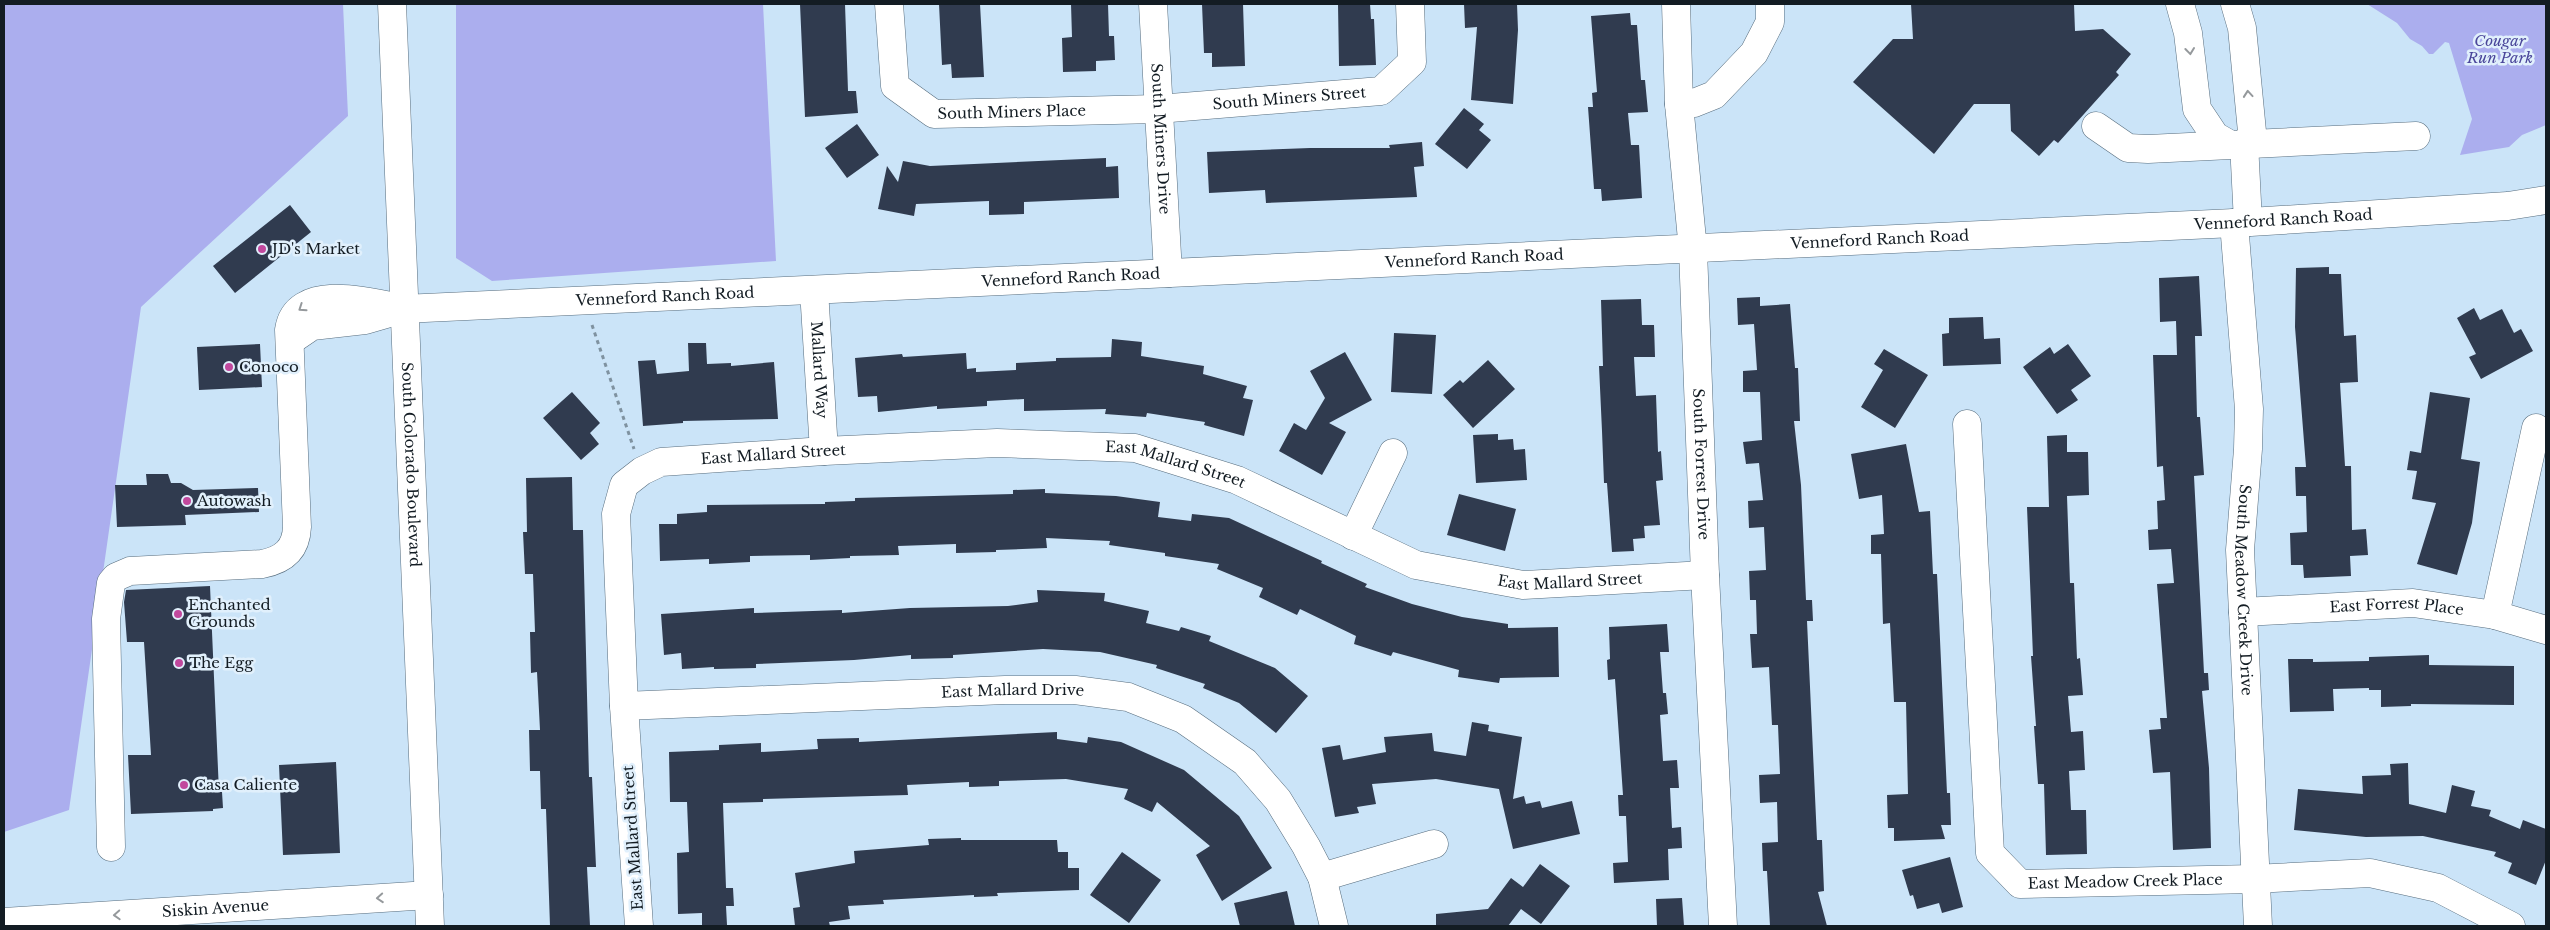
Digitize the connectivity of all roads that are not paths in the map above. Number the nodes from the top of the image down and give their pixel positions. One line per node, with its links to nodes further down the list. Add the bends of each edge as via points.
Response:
1 (392, 4): 19 (street, South Colorado Boulevard)
2 (889, 4): 10 (street, South Miners Place, via 895,86 934,114)
3 (1153, 4): 10 (street, South Miners Drive)
4 (1410, 4): 10 (street, South Miners Street, via 1412,62 1381,91)
5 (1676, 4): 9 (street, South Forrest Drive)
6 (1770, 4): 9 (street, via 1770,22 1754,53 1714,95 1694,103)
7 (2180, 4): 13 (street, one-way to 13, via 2188,33 2197,109 2215,136)
8 (2236, 4): 13 (street, South Meadow Creek Drive, one-way to 8, via 2242,28)
9 (1680, 104): 16 (street, South Forrest Drive)
10 (1158, 109): 17 (street, South Miners Drive)
11 (2096, 126): 13 (street, via 2128,148)
12 (2416, 136): 13 (street)
13 (2242, 143): 15 (street, South Meadow Creek Drive)
14 (2546, 200): 15 (street, Venneford Ranch Road, via 2508,206)
15 (2241, 222): 16 (street, Venneford Ranch Road); 26 (street, South Meadow Creek Drive, via 2249,409 2240,550)
16 (1692, 250): 17 (street, Venneford Ranch Road); 25 (street, South Forrest Drive)
17 (1168, 273): 18 (street, Venneford Ranch Road)
18 (814, 290): 19 (street, Venneford Ranch Road); 22 (street, Mallard Way)
19 (403, 308): 31 (street, Venneford Ranch Road, via 365,320 312,326 290,340 297,527 296,540 290,551 275,561 262,564 130,571 116,577 109,590 106,639); 34 (street, South Colorado Boulevard)
20 (1967, 424): 33 (street, East Meadow Creek Place, via 1990,853 2020,884)
21 (2536, 428): 27 (street)
22 (824, 450): 24 (street, East Mallard Street, via 997,443 1135,448 1237,480); 29 (street, East Mallard Street, via 661,462 624,485 616,514)
23 (1393, 453): 24 (street)
24 (1353, 536): 25 (street, East Mallard Street, via 1416,565 1523,585)
25 (1705, 576): 39 (street, South Forrest Drive)
26 (2243, 612): 27 (street, East Forrest Place, via 2413,602); 33 (street, South Meadow Creek Drive)
27 (2495, 615): 28 (street, East Forrest Place)
28 (2546, 630)
29 (624, 706): 32 (street, East Mallard Drive, via 1005,690 1075,690 1128,697 1183,718 1245,762 1278,800); 37 (street, East Mallard Street)
30 (1434, 844): 32 (street)
31 (112, 847)
32 (1322, 877): 38 (street, East Mallard Drive)
33 (2254, 879): 40 (street, South Meadow Creek Drive); 41 (street, East Meadow Creek Place, via 2370,873 2438,888)
34 (429, 895): 35 (street, Siskin Avenue, one-way to 35); 36 (street, South Colorado Boulevard)
35 (4, 922)
36 (430, 926)
37 (639, 926)
38 (1334, 926)
39 (1723, 926)
40 (2258, 926)
41 (2510, 926)

